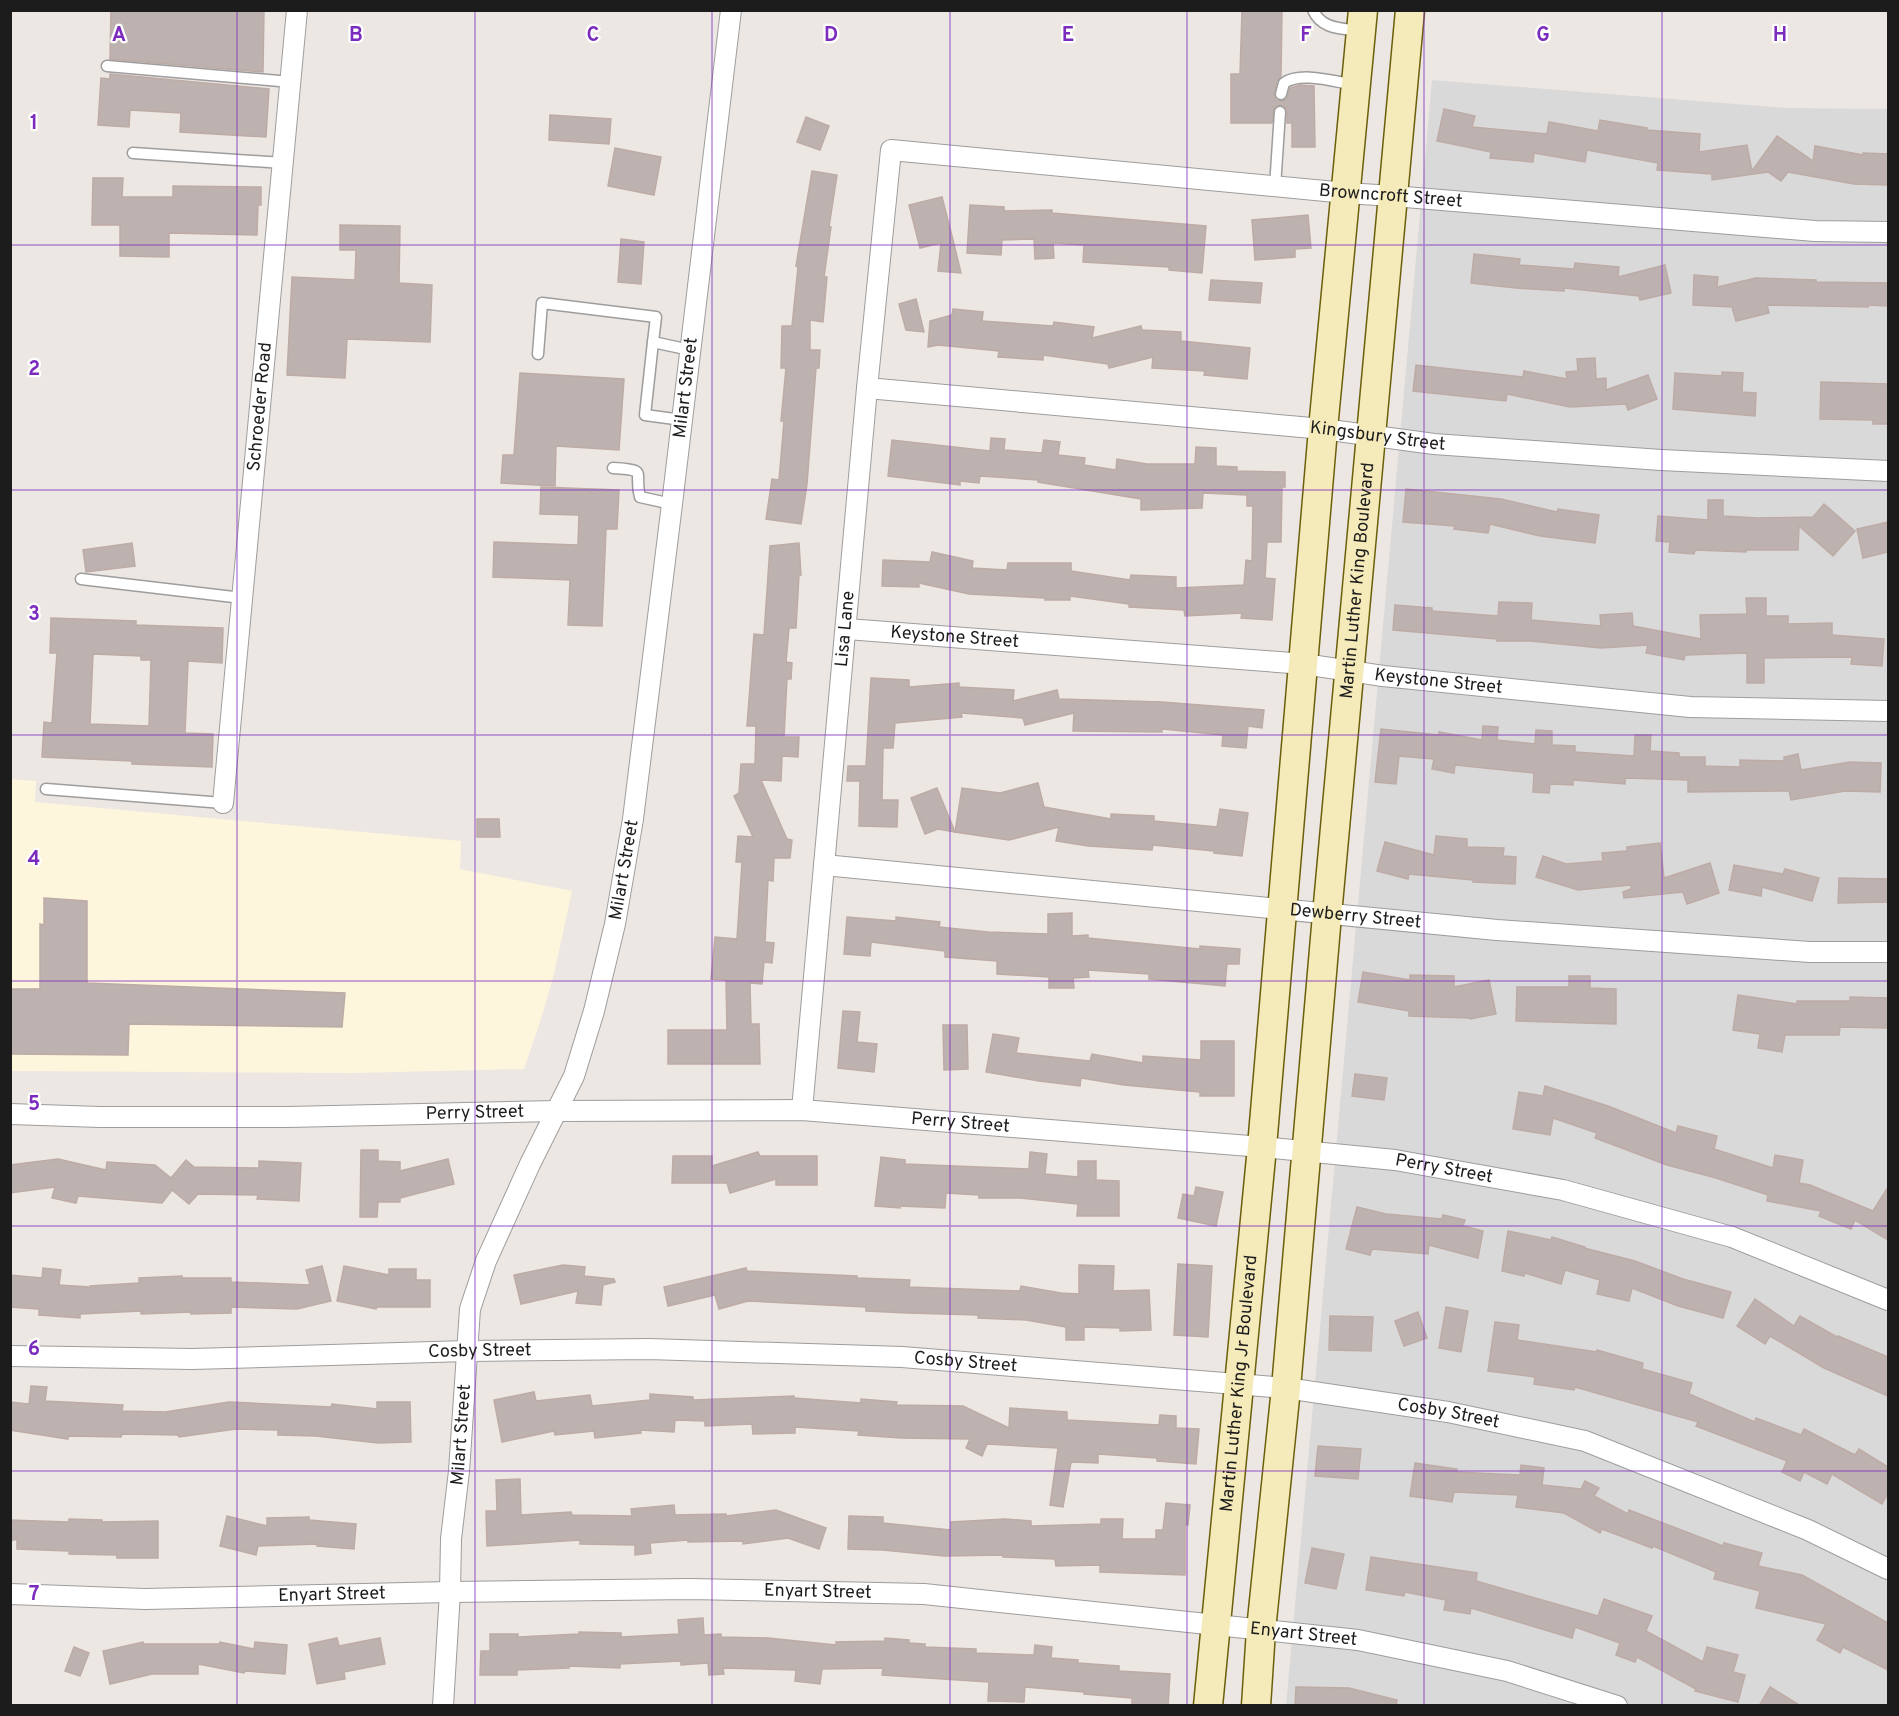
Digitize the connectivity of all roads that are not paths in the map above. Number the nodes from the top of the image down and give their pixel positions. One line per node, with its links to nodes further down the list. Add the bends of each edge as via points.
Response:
1 (297, 10): 7 (street, Schroeder Road)
2 (731, 10): 19 (street, Milart Street)
3 (1313, 10): 5 (lane, via 1326,26)
4 (1410, 10): 16 (main road, Martin Luther King Boulevard)
5 (1363, 21): 8 (main road)
6 (107, 66): 7 (lane)
7 (291, 82): 13 (street, Schroeder Road)
8 (1356, 85): 9 (lane, via 1290,78); 15 (main road)
9 (1281, 94)
10 (1280, 112): 14 (lane)
11 (891, 150): 14 (street, Browncroft Street); 21 (street, Lisa Lane)
12 (133, 153): 13 (lane)
13 (283, 163): 29 (street, Schroeder Road)
14 (1275, 187): 15 (street, Browncroft Street)
15 (1346, 194): 16 (street, Browncroft Street); 23 (main road)
16 (1393, 196): 17 (street, Browncroft Street, via 1815,231); 24 (main road, Martin Luther King Boulevard)
17 (1888, 232)
18 (653, 342): 19 (lane); 20 (lane, via 656,317 542,303); 22 (lane, via 645,415)
19 (690, 350): 22 (street, Milart Street)
20 (538, 354)
21 (867, 388): 23 (street, Kingsbury Street); 30 (street, Lisa Lane)
22 (682, 420): 27 (street, Milart Street)
23 (1323, 429): 24 (street, Kingsbury Street); 31 (main road)
24 (1372, 436): 26 (street, Kingsbury Street, via 1593,455); 32 (main road, Martin Luther King Boulevard)
25 (613, 468): 27 (lane, via 637,472 640,497)
26 (1888, 471)
27 (672, 504): 41 (street, Milart Street, via 633,819 615,924 574,1076)
28 (81, 579): 29 (lane)
29 (242, 598): 35 (street, Schroeder Road)
30 (847, 629): 31 (street, Keystone Street); 36 (street, Lisa Lane)
31 (1304, 664): 32 (street, Keystone Street); 37 (main road)
32 (1350, 671): 33 (street, Keystone Street, via 1690,706); 38 (main road, Martin Luther King Boulevard)
33 (1888, 711)
34 (46, 789): 35 (lane)
35 (224, 803)
36 (824, 865): 37 (street, Dewberry Street); 40 (street, Lisa Lane)
37 (1281, 909): 38 (street, Dewberry Street); 43 (main road, Martin Luther King Jr Boulevard)
38 (1327, 915): 39 (street, Dewberry Street, via 1786,950); 44 (main road, Martin Luther King Boulevard)
39 (1888, 952)
40 (802, 1110): 41 (street, Perry Street); 43 (street, Perry Street)
41 (555, 1111): 42 (street, Perry Street, via 288,1117); 46 (street, Milart Street, via 478,1282 470,1308)
42 (10, 1114)
43 (1262, 1147): 44 (street, Perry Street); 48 (main road, Martin Luther King Jr Boulevard)
44 (1307, 1151): 45 (street, Perry Street, via 1395,1160 1563,1190 1732,1237); 49 (main road)
45 (1888, 1300)
46 (467, 1351): 47 (street, Cosby Street, via 192,1359); 48 (street, Cosby Street, via 649,1349 902,1357); 51 (street, Milart Street)
47 (10, 1356)
48 (1238, 1383): 49 (street, Cosby Street); 53 (main road, Martin Luther King Jr Boulevard)
49 (1286, 1388): 50 (street, Cosby Street, via 1448,1412 1585,1441 1808,1530); 54 (main road)
50 (1888, 1569)
51 (450, 1592): 52 (street, Enyart Street, via 145,1599); 53 (street, Enyart Street, via 690,1589 924,1594); 55 (street, Milart Street)
52 (10, 1594)
53 (1215, 1625): 54 (street, Enyart Street); 56 (main road, Martin Luther King Jr Boulevard)
54 (1261, 1630): 57 (main road); 58 (street, Enyart Street, via 1358,1640 1507,1671)
55 (443, 1706)
56 (1208, 1706)
57 (1256, 1706)
58 (1617, 1706)

